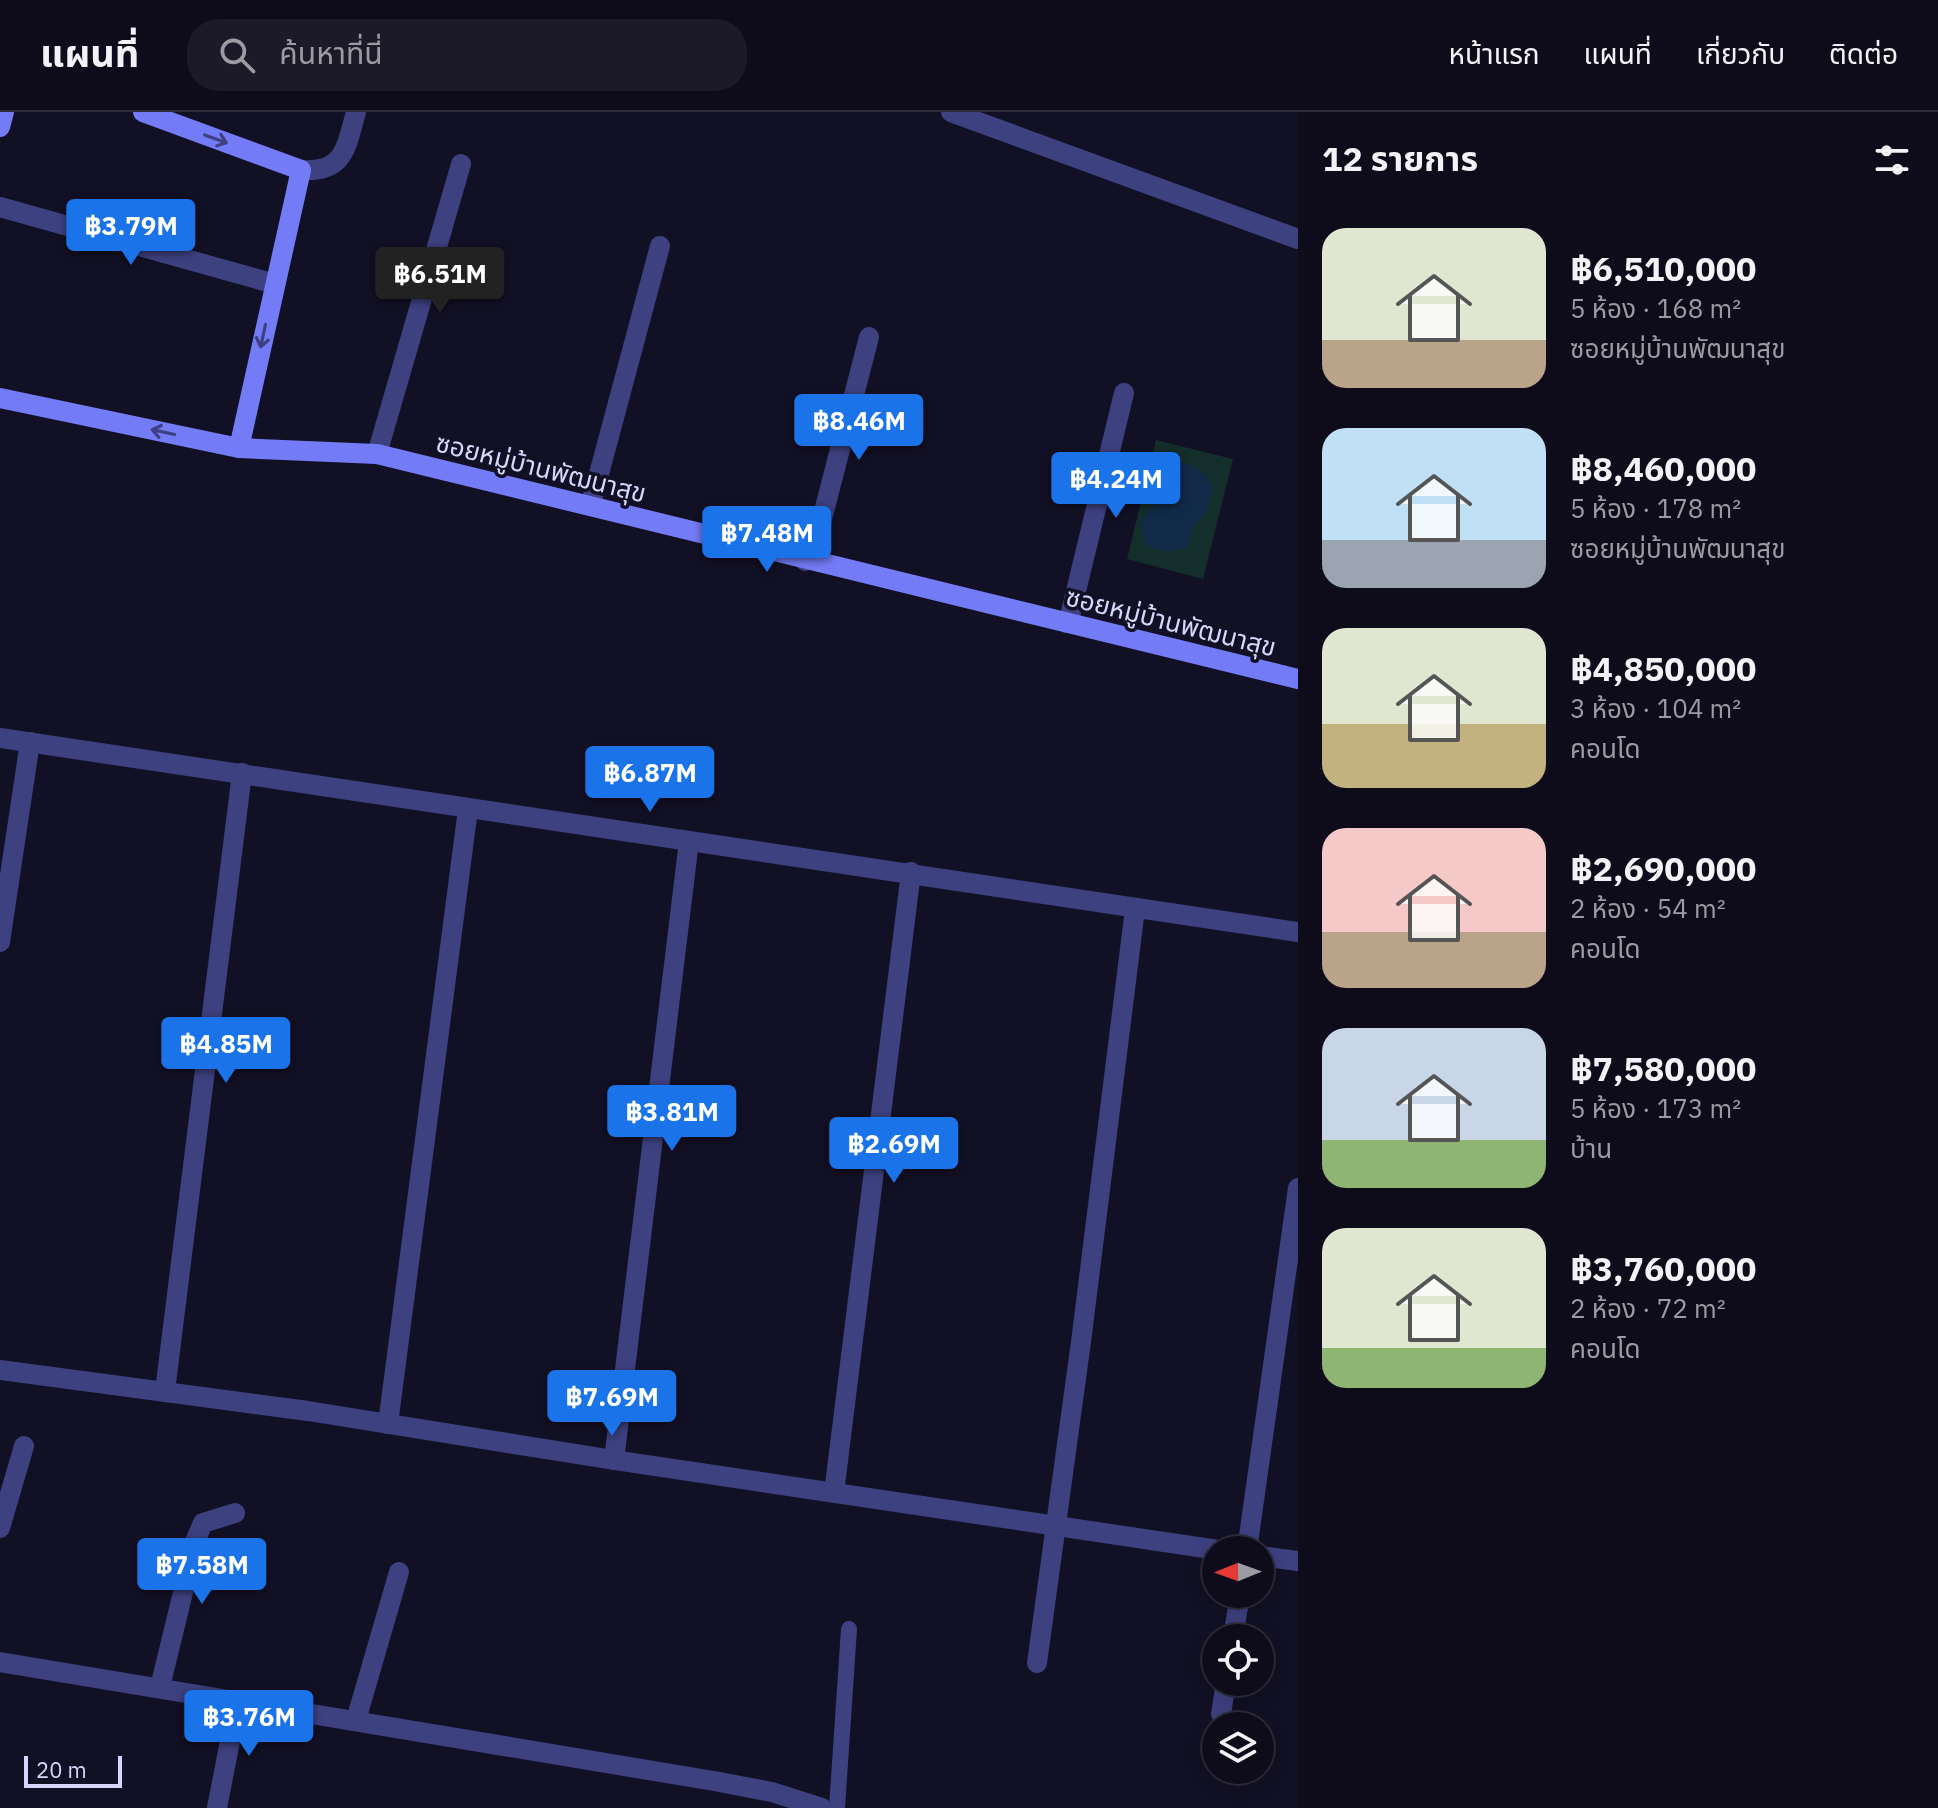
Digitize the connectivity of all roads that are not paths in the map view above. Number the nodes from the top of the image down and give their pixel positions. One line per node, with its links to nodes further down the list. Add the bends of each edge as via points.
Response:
1 (4, 112): 5 (street)
2 (143, 112): 7 (street, one-way to 7)
3 (356, 112): 7 (street, via 345,152 336,163)
4 (951, 112): 9 (street)
5 (0, 127)
6 (461, 164): 16 (street)
7 (301, 170): 11 (street)
8 (0, 207): 11 (street)
9 (1298, 239)
10 (660, 246): 17 (street)
11 (275, 284): 15 (street, one-way to 15)
12 (869, 337): 18 (street)
13 (1124, 393): 19 (street)
14 (0, 398): 15 (street, ซอยหมู่บ้านพัฒนาสุข, one-way to 14)
15 (239, 448): 16 (street, ซอยหมู่บ้านพัฒนาสุข)
16 (377, 454): 17 (street, ซอยหมู่บ้านพัฒนาสุข)
17 (590, 502): 18 (street, ซอยหมู่บ้านพัฒนาสุข)
18 (809, 557): 19 (street, ซอยหมู่บ้านพัฒนาสุข)
19 (1067, 622): 20 (street, ซอยหมู่บ้านพัฒนาสุข)
20 (1298, 679)
21 (0, 738): 22 (street)
22 (30, 742): 23 (street); 29 (street)
23 (242, 773): 24 (street); 33 (street)
24 (468, 809): 25 (street); 34 (street)
25 (689, 841): 26 (street); 36 (street)
26 (911, 872): 27 (street); 37 (street)
27 (1135, 909): 28 (street); 39 (street)
28 (1298, 932)
29 (0, 942)
30 (1298, 1188): 31 (street)
31 (1288, 1331): 41 (street)
32 (0, 1370): 33 (street)
33 (165, 1391): 34 (street)
34 (388, 1424): 36 (street)
35 (24, 1446): 40 (street)
36 (614, 1460): 37 (street)
37 (834, 1493): 39 (street)
38 (235, 1513): 49 (street, via 203,1523 196,1539)
39 (1057, 1524): 42 (street); 48 (street)
40 (0, 1528)
41 (1250, 1536)
42 (1202, 1547)
43 (1274, 1558): 44 (street)
44 (1298, 1561)
45 (399, 1572): 51 (street)
46 (849, 1629): 54 (lane)
47 (0, 1662): 49 (street)
48 (1037, 1663)
49 (160, 1687): 50 (street)
50 (238, 1700): 51 (street); 52 (street)
51 (356, 1720): 53 (street, via 772,1792)
52 (217, 1808)
53 (822, 1808)
54 (837, 1808)

